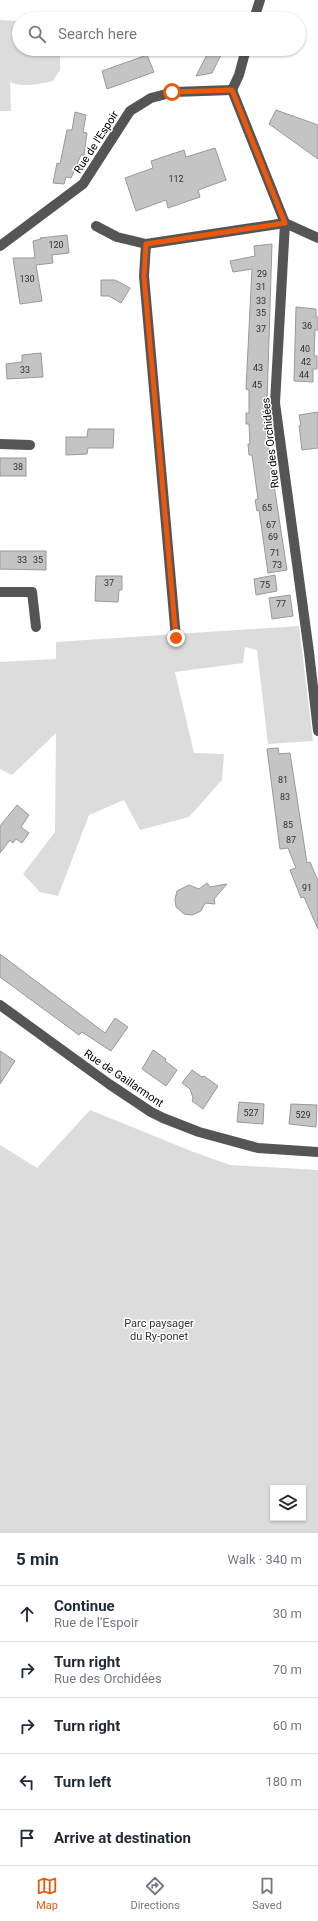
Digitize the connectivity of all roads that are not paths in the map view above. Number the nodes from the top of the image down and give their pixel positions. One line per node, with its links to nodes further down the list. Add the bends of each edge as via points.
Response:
1 (260, 0): 2 (street)
2 (256, 12)
3 (244, 56): 4 (street)
4 (232, 90): 5 (street, Rue des Orchidées); 9 (street, Rue de l'Espoir, via 174,92 151,98 130,111 83,184)
5 (285, 223): 7 (street); 8 (street); 15 (street, Rue des Orchidées, via 275,403)
6 (96, 226): 8 (street, via 117,237)
7 (318, 238)
8 (146, 244): 14 (street, via 144,276)
9 (0, 246)
10 (0, 444): 11 (street)
11 (30, 445)
12 (0, 592): 13 (street, via 32,592)
13 (36, 627)
14 (176, 638)
15 (318, 731)
16 (0, 1005): 17 (street, Rue de Gaillarmont, via 109,1084 163,1118 199,1132 258,1148)
17 (318, 1152)

